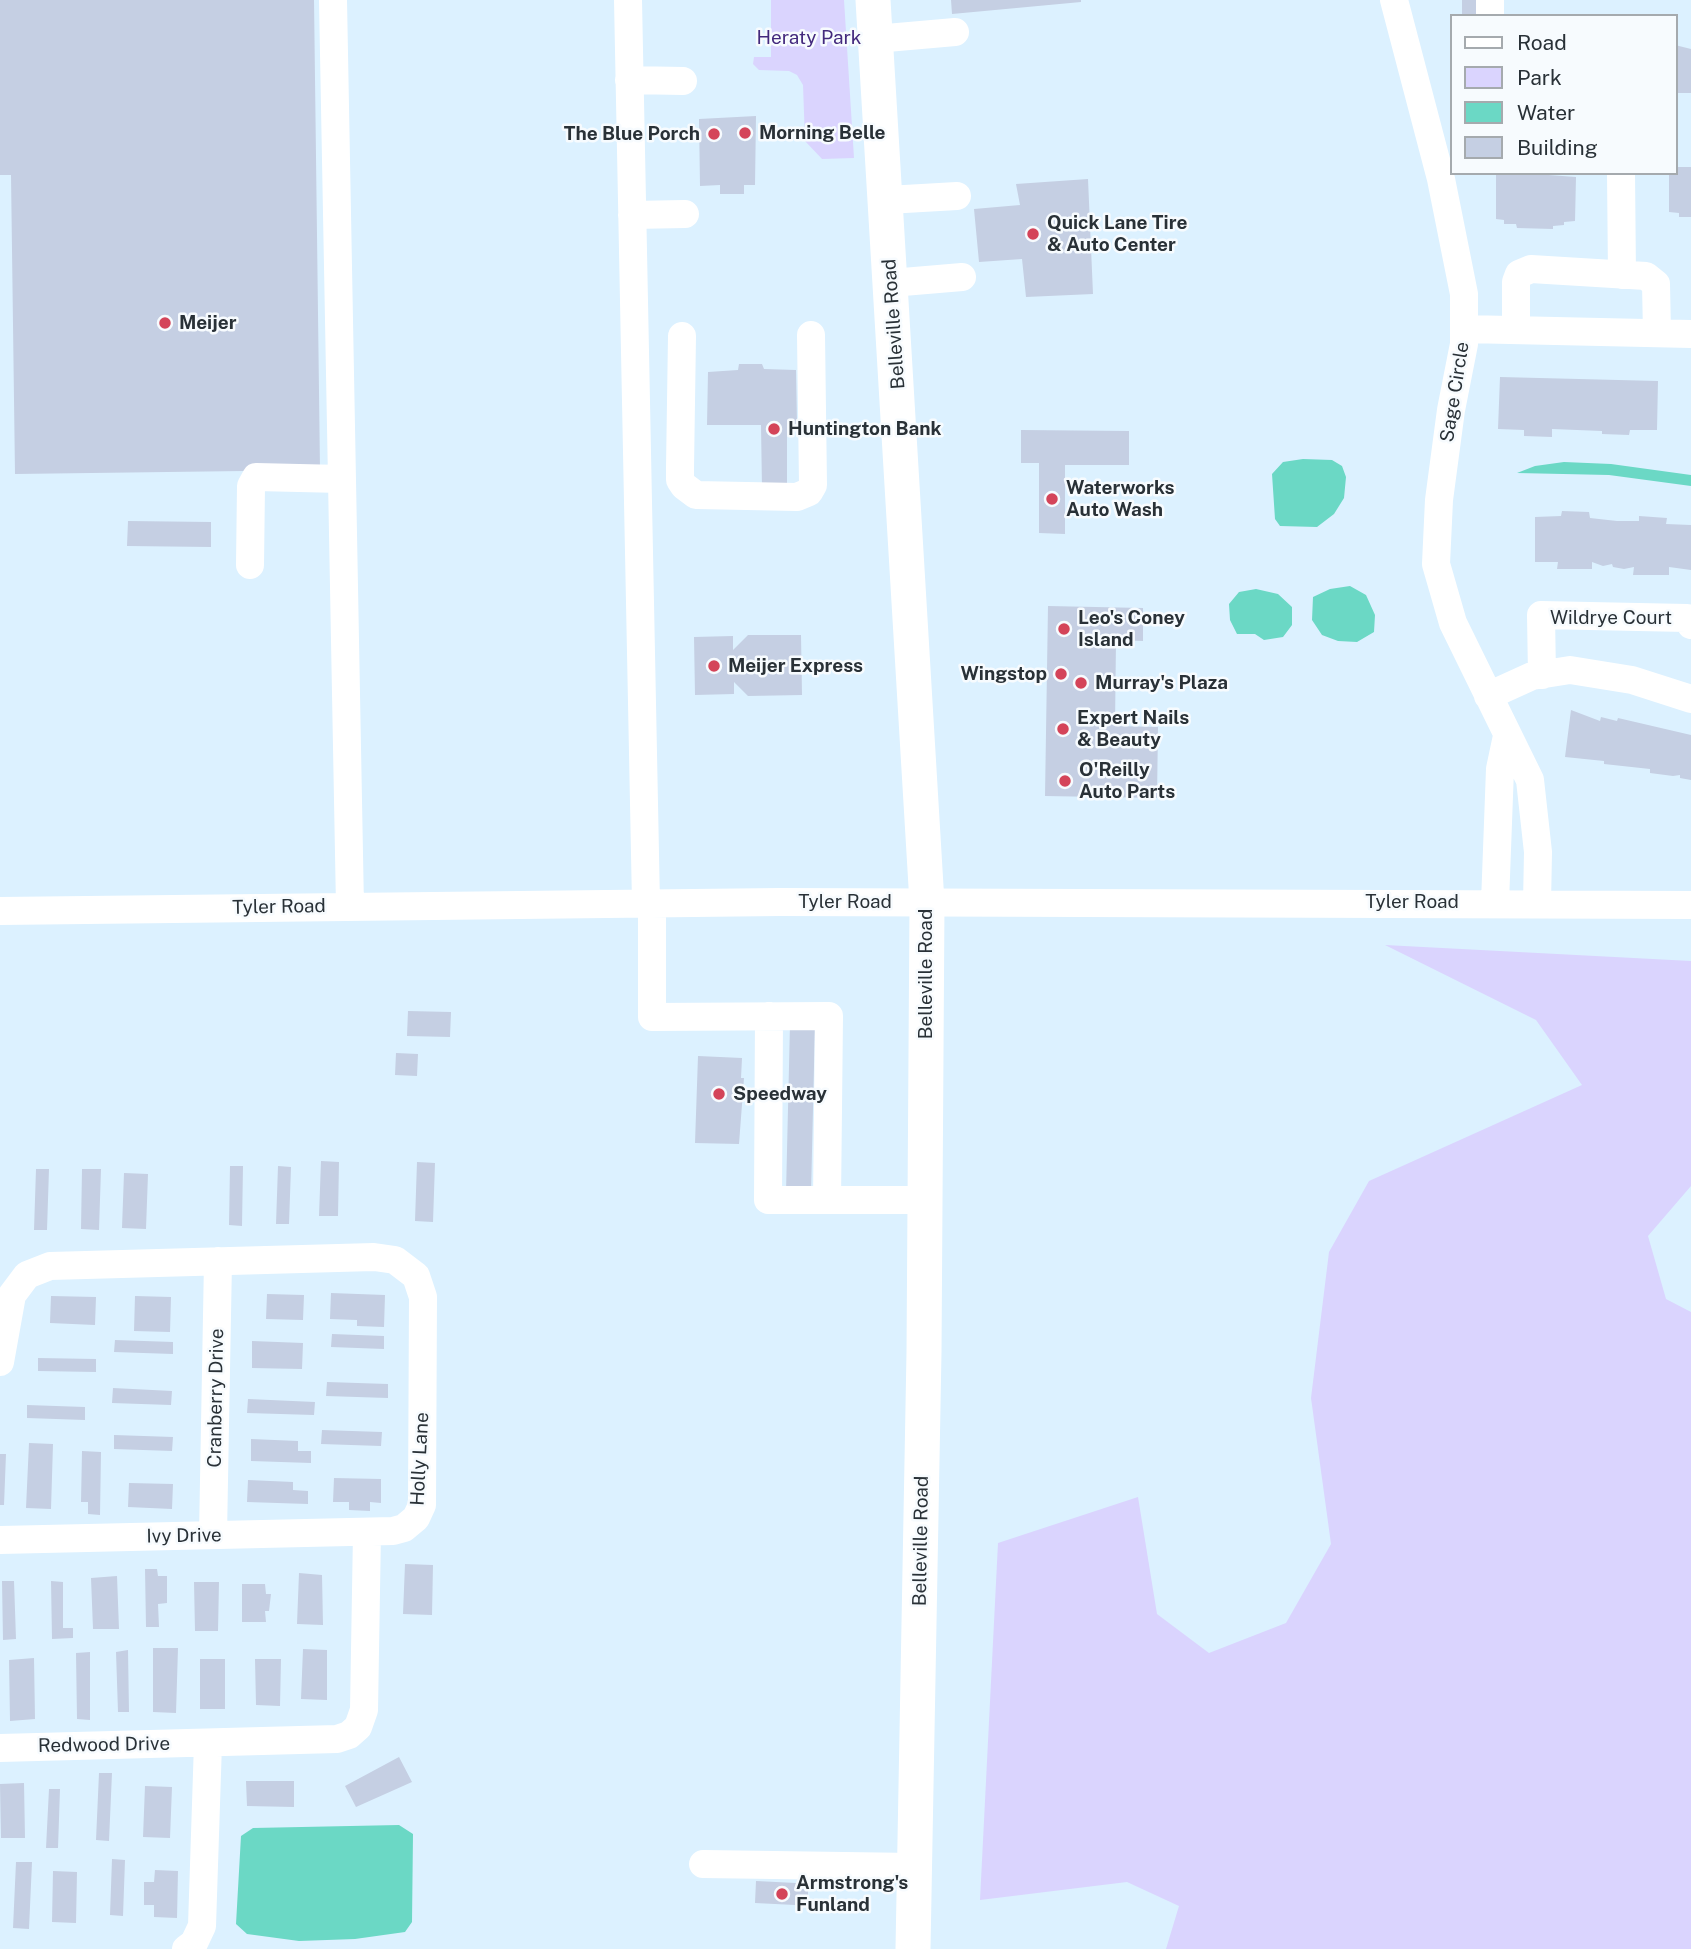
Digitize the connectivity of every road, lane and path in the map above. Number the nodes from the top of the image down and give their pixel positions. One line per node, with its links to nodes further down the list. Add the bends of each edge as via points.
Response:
1 (333, 0): 24 (street)
2 (628, 0): 7 (street)
3 (873, 0): 6 (main road, Belleville Road)
4 (1394, 0): 9 (street, Sage Circle)
5 (955, 32): 6 (street)
6 (875, 39): 12 (main road, Belleville Road)
7 (629, 80): 8 (street); 14 (street)
8 (682, 81)
9 (1440, 130): 18 (street, Sage Circle)
10 (1621, 175): 15 (street)
11 (957, 196): 12 (street)
12 (887, 200): 17 (main road, Belleville Road)
13 (685, 214): 14 (street)
14 (632, 215): 31 (street)
15 (1622, 275): 19 (street, via 1531,269 1519,274); 20 (street, via 1646,276 1656,284)
16 (962, 276): 17 (street)
17 (891, 283): 32 (main road, Belleville Road)
18 (1465, 329): 19 (street); 28 (street, Sage Circle, via 1439,500 1436,564 1453,624)
19 (1516, 330): 20 (street)
20 (1657, 333): 21 (street)
21 (1691, 334)
22 (811, 335): 23 (street, via 813,485 797,497 696,495 684,486 680,480)
23 (682, 336)
24 (342, 478): 25 (street, via 256,477 251,485); 36 (street)
25 (250, 565)
26 (1691, 625): 27 (street, Wildrye Court, via 1686,618 1541,615)
27 (1542, 675): 28 (street); 29 (street, via 1570,670 1598,673)
28 (1488, 696): 30 (street, Sage Circle)
29 (1691, 699)
30 (1507, 736): 33 (street, via 1500,769); 34 (street, Sage Circle, via 1530,780 1538,852)
31 (649, 903): 32 (street, Tyler Road); 36 (street, Tyler Road); 38 (street, via 653,1017)
32 (927, 903): 33 (street, Tyler Road); 40 (main road, Belleville Road)
33 (1495, 903): 34 (street, Tyler Road)
34 (1537, 904): 35 (street, Tyler Road)
35 (1691, 905)
36 (350, 906): 37 (street, Tyler Road)
37 (0, 911)
38 (769, 1016): 39 (street, via 768,1200); 39 (street, via 829,1016)
39 (827, 1200): 40 (street)
40 (925, 1200): 49 (main road, Belleville Road)
41 (218, 1261): 42 (street, Holly Lane, via 38,1268 12,1295); 43 (street, Holly Lane, via 374,1257 395,1260 416,1276 423,1297 422,1505 404,1528); 44 (street, Cranberry Drive)
42 (0, 1362)
43 (367, 1532): 44 (street, Ivy Drive); 46 (street, via 364,1710 358,1727 337,1739)
44 (214, 1535): 45 (street, Ivy Drive)
45 (0, 1540)
46 (208, 1743): 47 (street, Redwood Drive); 50 (street, via 202,1926)
47 (0, 1748)
48 (703, 1864): 49 (street)
49 (915, 1867): 51 (main road, Belleville Road)
50 (186, 1949)
51 (913, 1949)

